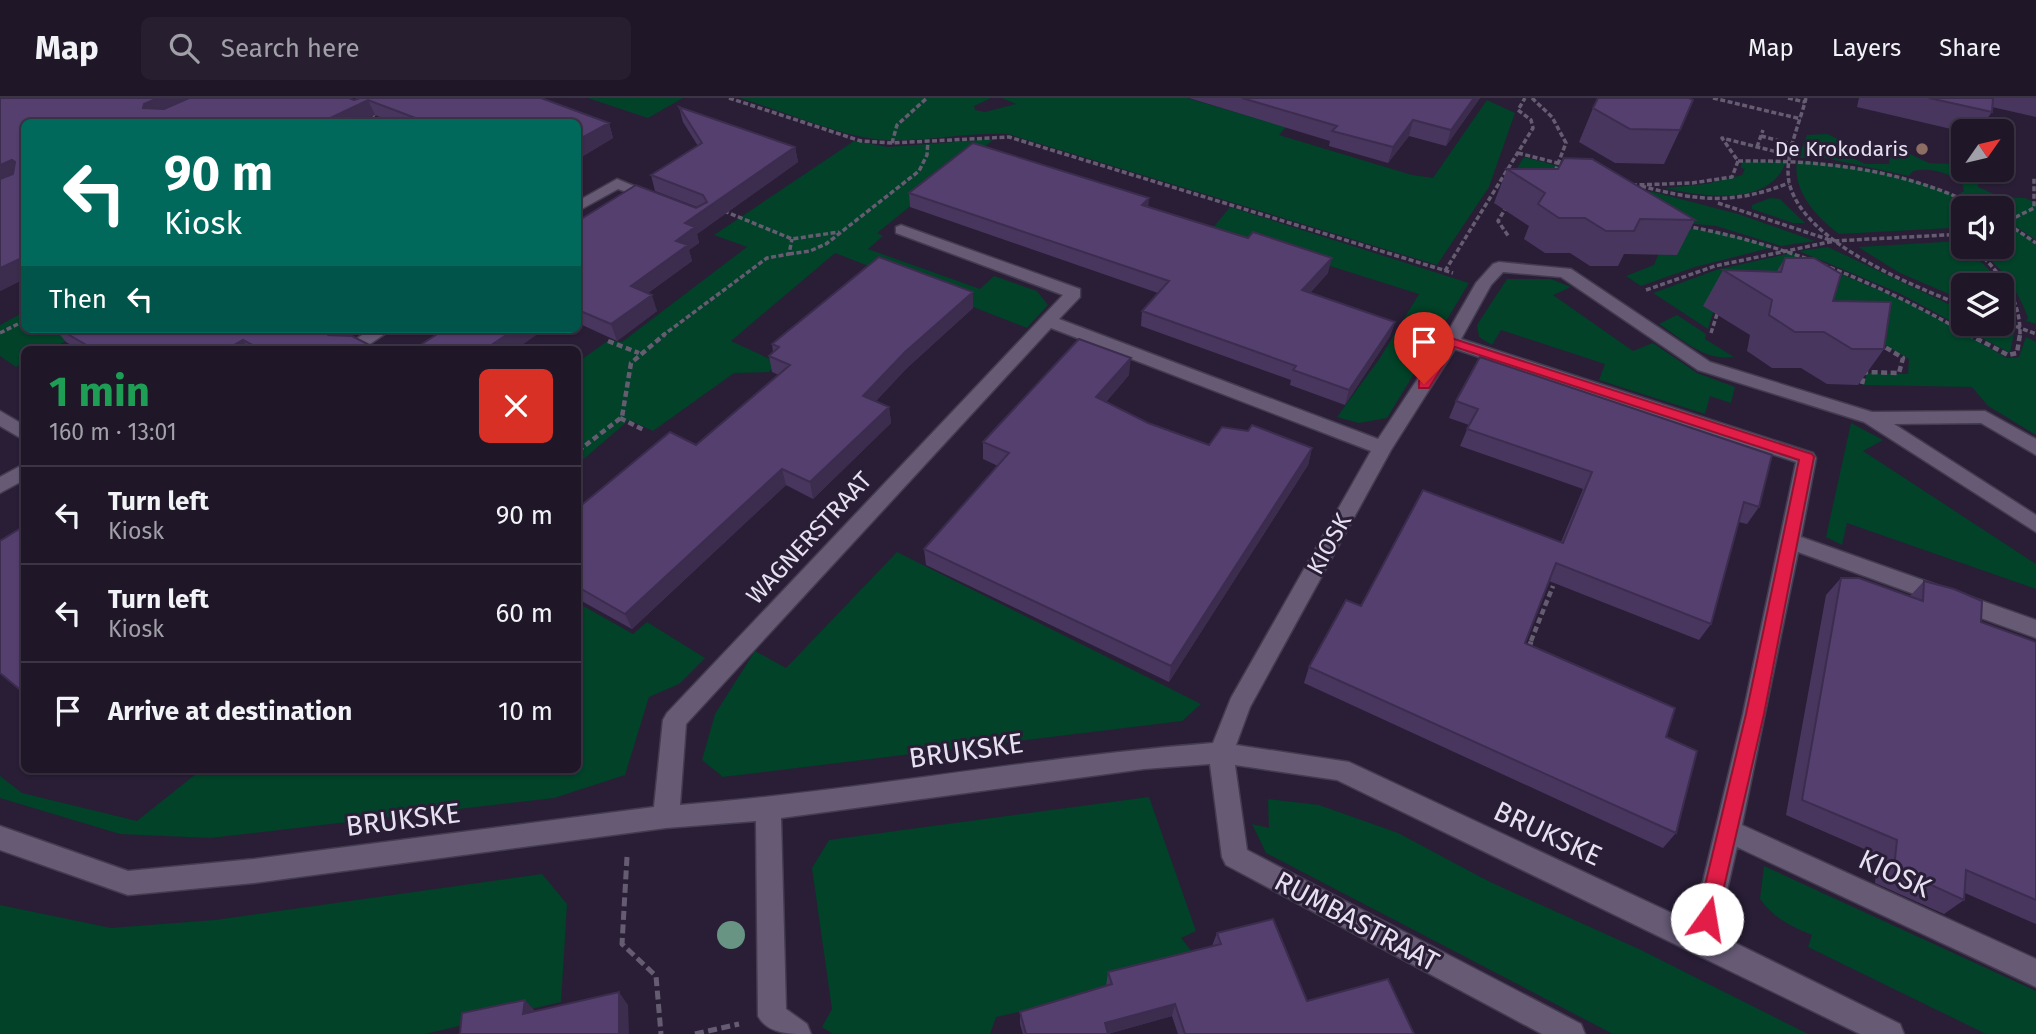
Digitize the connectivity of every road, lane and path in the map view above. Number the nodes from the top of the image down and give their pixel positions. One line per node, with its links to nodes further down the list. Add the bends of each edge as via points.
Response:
1 (729, 98): 14 (path, via 860,141)
2 (928, 98): 14 (path, via 897,125)
3 (1525, 98): 17 (path, via 1518,110 1534,128)
4 (1532, 98): 20 (path, via 1552,117 1566,143)
5 (1713, 98): 10 (path)
6 (1788, 98): 7 (path)
7 (1805, 100): 10 (path)
8 (367, 110): 9 (path)
9 (378, 119)
10 (1801, 119): 15 (path)
11 (1763, 130): 12 (path)
12 (1761, 136): 15 (path); 16 (path)
13 (928, 140): 14 (path); 37 (path, via 919,171); 46 (path, via 1009,136)
14 (892, 143)
15 (1795, 145): 18 (path)
16 (1757, 147): 18 (path); 19 (path, via 1722,138)
17 (1518, 153): 20 (path); 46 (path)
18 (1792, 158): 19 (path); 25 (path); 28 (path, via 1908,177)
19 (1738, 161): 26 (path, via 1732,177)
20 (1558, 163): 21 (path); 23 (path, via 1553,169)
21 (1570, 166)
22 (2034, 177): 33 (path, via 2034,208)
23 (1555, 179)
24 (1622, 181): 26 (path)
25 (1789, 183): 29 (path, via 1762,195); 40 (path, via 1802,209)
26 (1635, 185): 27 (path); 29 (path)
27 (1634, 193)
28 (1958, 196)
29 (1718, 202): 40 (path)
30 (1510, 203): 45 (path, via 1498,221 1517,248)
31 (581, 205): 32 (street, via 617,183)
32 (701, 216): 39 (path, via 715,207)
33 (2014, 217)
34 (1680, 225): 42 (path, via 1727,232)
35 (2014, 229): 41 (path)
36 (901, 230): 51 (street, WAGNERSTRAAT, via 1074,293)
37 (840, 232): 39 (path); 43 (path, via 810,251)
38 (1951, 237): 40 (path)
39 (792, 239): 43 (path)
40 (1834, 242): 42 (path); 49 (path)
41 (2036, 243)
42 (1791, 251): 48 (path, via 1715,265 1646,290); 54 (path, via 1898,294 2008,355 2017,353)
43 (789, 254): 63 (path, via 767,258)
44 (1984, 259): 54 (path, via 2007,284)
45 (1500, 267): 47 (street, KIOSK); 64 (street, via 1565,272 1704,366)
46 (1446, 271): 47 (path)
47 (1485, 283): 61 (street, KIOSK)
48 (1637, 285)
49 (1951, 300)
50 (1718, 309): 57 (path)
51 (1047, 321): 69 (street); 81 (street, WAGNERSTRAAT, via 675,720)
52 (21, 322): 55 (path)
53 (2014, 326): 54 (path)
54 (2023, 329): 58 (path)
55 (0, 333)
56 (377, 333): 62 (street)
57 (1711, 333)
58 (2036, 334)
59 (1875, 340): 64 (path, via 1903,358 1899,373 1865,372)
60 (608, 341): 63 (path)
61 (1451, 342): 69 (street, KIOSK); 75 (street, via 1806,457)
62 (355, 346)
63 (639, 353): 66 (path, via 631,363)
64 (1863, 416): 70 (street, via 1985,417); 74 (street)
65 (0, 417): 68 (street)
66 (620, 418): 67 (path); 71 (path)
67 (645, 430)
68 (21, 432)
69 (1382, 448): 79 (street, KIOSK, via 1239,705)
70 (2036, 448)
71 (581, 449)
72 (21, 473): 73 (street)
73 (0, 486)
74 (2036, 525)
75 (1790, 541): 77 (street); 83 (street)
76 (1553, 586): 78 (path)
77 (2036, 629)
78 (1526, 656)
79 (1221, 753): 80 (street, BRUKSKE, via 1144,758); 85 (street, BRUKSKE, via 1340,770); 89 (street, RUMBASTRAAT, via 1236,857)
80 (768, 809): 81 (street, BRUKSKE); 88 (street, via 772,1016)
81 (666, 817): 82 (street, BRUKSKE)
82 (629, 821): 84 (street, BRUKSKE, via 254,871 128,883); 87 (path, via 622,944 656,976)
83 (1728, 831): 85 (street); 86 (street, KIOSK)
84 (0, 838)
85 (1702, 941): 90 (street, BRUKSKE)
86 (2036, 972)
87 (661, 1034)
88 (797, 1034)
89 (1571, 1034)
90 (1890, 1034)

